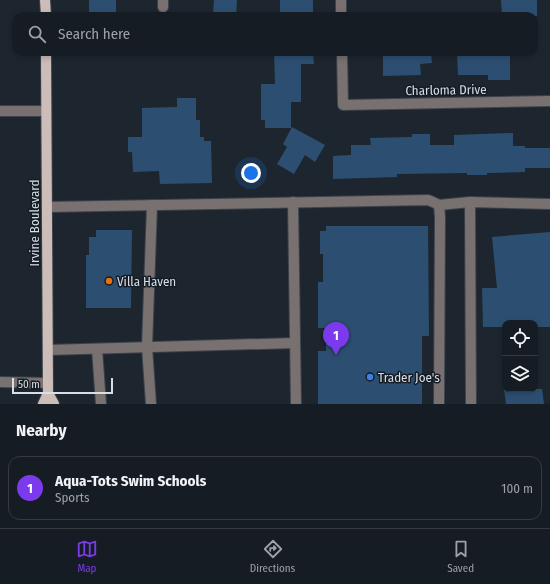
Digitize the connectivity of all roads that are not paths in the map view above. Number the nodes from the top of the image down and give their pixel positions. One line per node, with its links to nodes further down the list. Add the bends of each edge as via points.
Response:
1 (45, 0): 3 (main road)
2 (341, 0): 4 (street)
3 (46, 12)
4 (341, 12)
5 (46, 56): 9 (main road, Irvine Boulevard)
6 (342, 56): 7 (street, Charloma Drive, via 343,105)
7 (550, 101)
8 (0, 111): 9 (street)
9 (46, 111): 15 (main road, Irvine Boulevard)
10 (293, 202): 13 (street); 14 (street, via 428,200); 16 (street)
11 (470, 202): 12 (street); 14 (street); 28 (street)
12 (550, 204)
13 (152, 205): 15 (street); 17 (street)
14 (439, 205): 27 (street)
15 (47, 207): 19 (main road, Irvine Boulevard)
16 (295, 343): 17 (street); 26 (street)
17 (147, 347): 18 (street); 25 (street)
18 (97, 349): 19 (street); 24 (street)
19 (48, 350): 21 (main road, Irvine Boulevard)
20 (0, 382): 21 (street)
21 (48, 388): 22 (main road, Irvine Boulevard); 23 (main road, Irvine Boulevard)
22 (43, 404)
23 (54, 404)
24 (101, 404)
25 (151, 404)
26 (296, 404)
27 (439, 404)
28 (471, 404)

